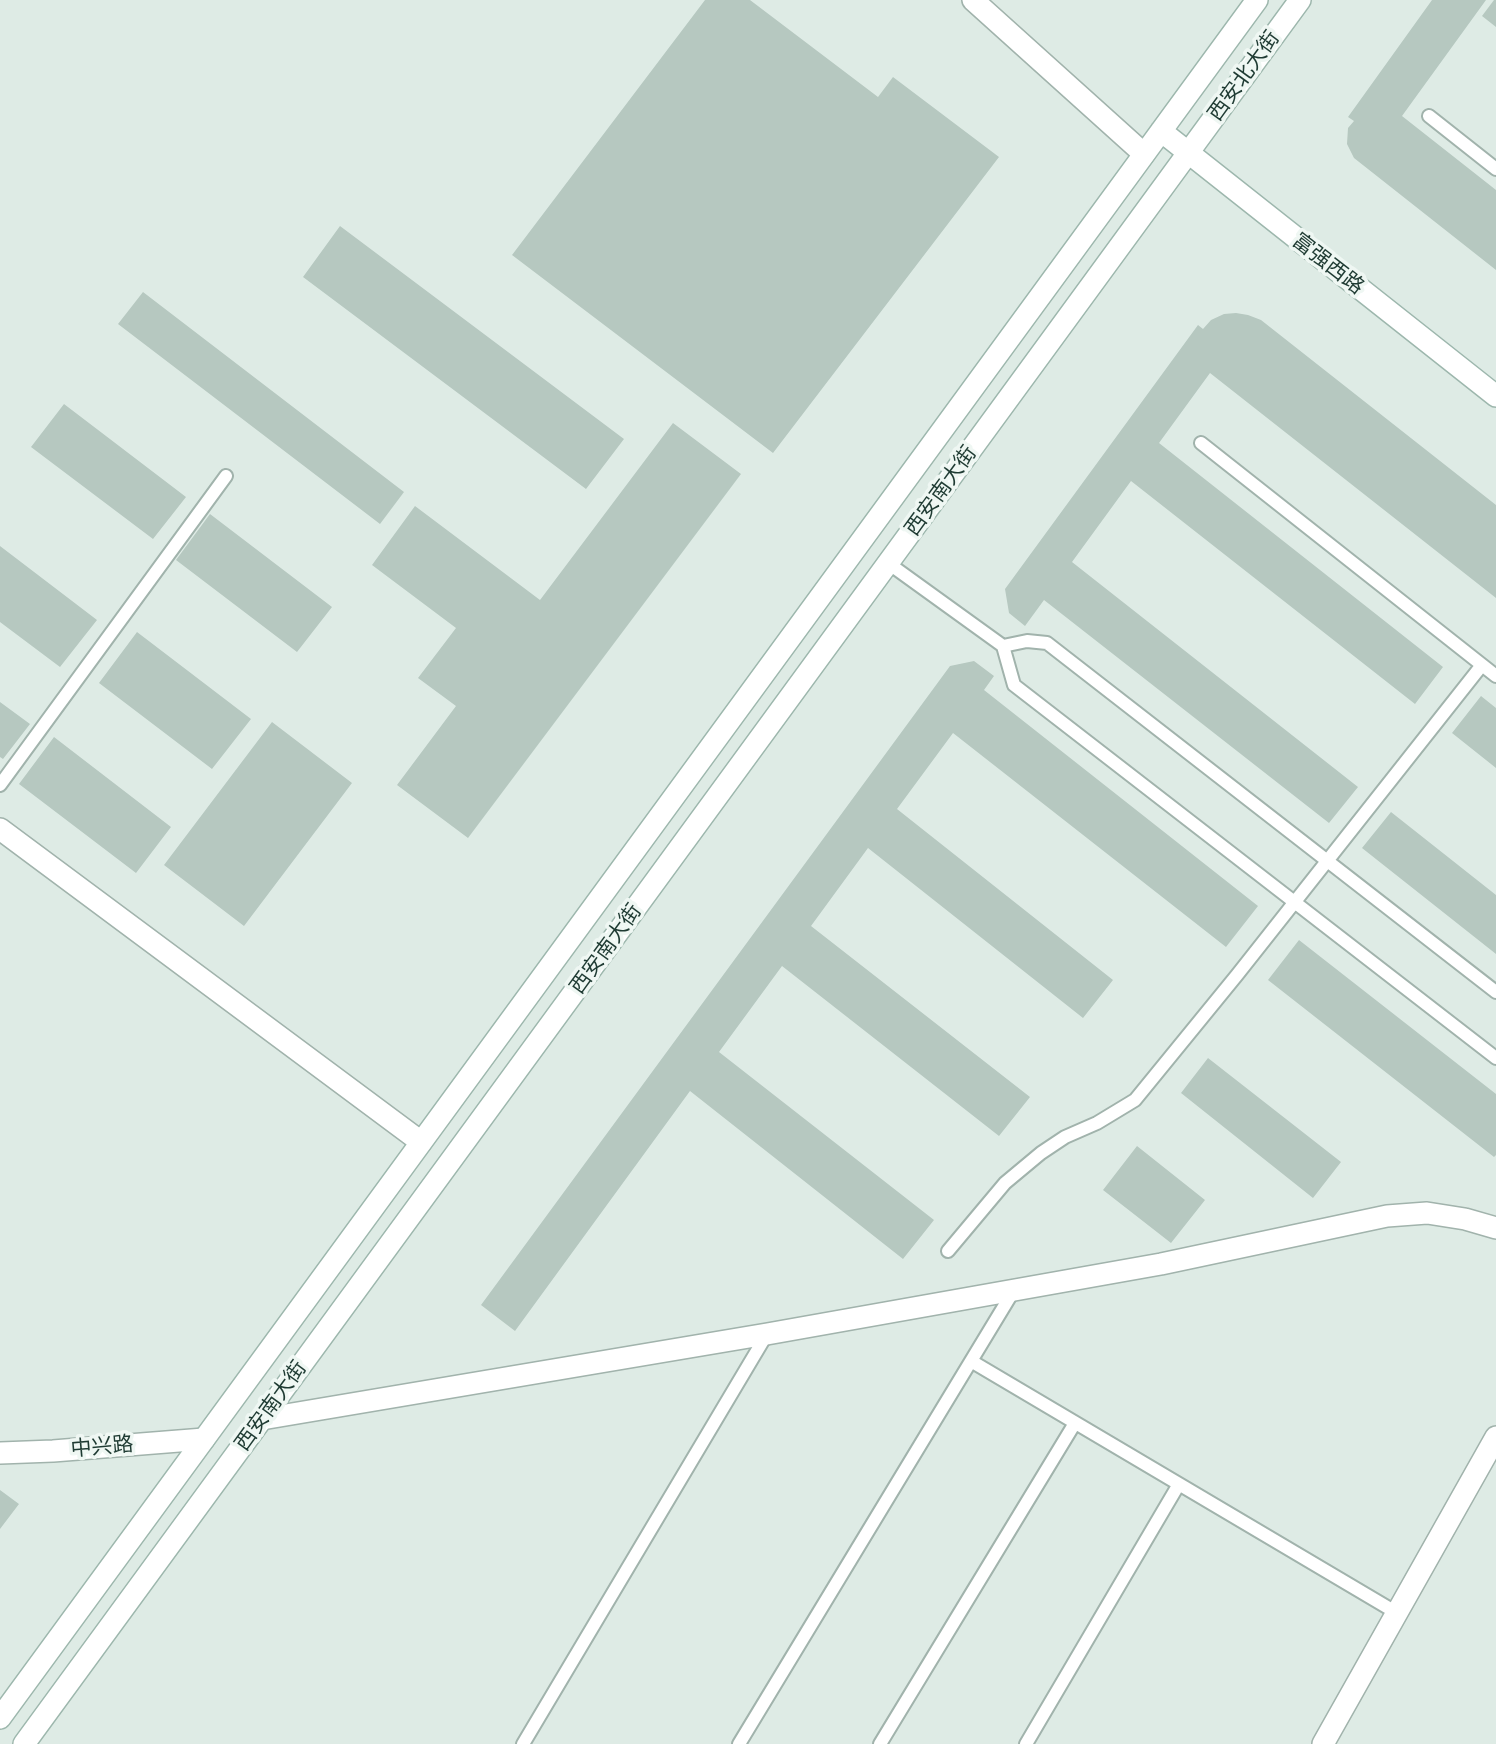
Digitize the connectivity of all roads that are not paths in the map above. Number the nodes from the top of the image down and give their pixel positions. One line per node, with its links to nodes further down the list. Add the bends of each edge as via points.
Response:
1 (972, 0): 7 (main road)
2 (1257, 0): 5 (main road, 西安北大街)
3 (1300, 0): 6 (main road, 西安北大街)
4 (1429, 116): 8 (lane)
5 (1161, 131): 6 (main road, 富强西路); 7 (main road, 西安南大街)
6 (1188, 153): 9 (main road, 富强西路); 12 (main road, 西安南大街)
7 (1144, 154): 22 (main road, 西安南大街)
8 (1496, 169)
9 (1496, 396)
10 (1201, 443): 14 (lane)
11 (226, 476): 16 (lane)
12 (888, 563): 13 (lane); 28 (main road, 西安南大街)
13 (1003, 646): 18 (lane, via 1047,643); 19 (lane, via 1014,685)
14 (1482, 665): 15 (lane); 18 (lane)
15 (1496, 676)
16 (0, 785)
17 (0, 829): 22 (main road)
18 (1327, 861): 19 (lane); 20 (lane)
19 (1295, 902): 21 (lane); 24 (lane, via 1135,1100 1041,1153 1005,1183)
20 (1496, 992)
21 (1496, 1058)
22 (421, 1142): 31 (main road, 西安南大街)
23 (1496, 1228): 25 (main road, via 1427,1213 1387,1216 1161,1264)
24 (948, 1251)
25 (1014, 1289): 26 (main road); 27 (lane)
26 (767, 1334): 28 (main road); 37 (lane)
27 (971, 1361): 29 (lane); 38 (lane)
28 (262, 1419): 36 (main road, 西安南大街)
29 (1075, 1423): 33 (lane); 39 (lane)
30 (1496, 1437): 34 (main road)
31 (205, 1439): 32 (main road, 中兴路); 35 (main road, 西安南大街)
32 (0, 1453)
33 (1179, 1484): 34 (lane); 40 (lane)
34 (1397, 1613): 41 (main road)
35 (0, 1718)
36 (24, 1744)
37 (523, 1744)
38 (739, 1744)
39 (880, 1744)
40 (1026, 1744)
41 (1323, 1744)

